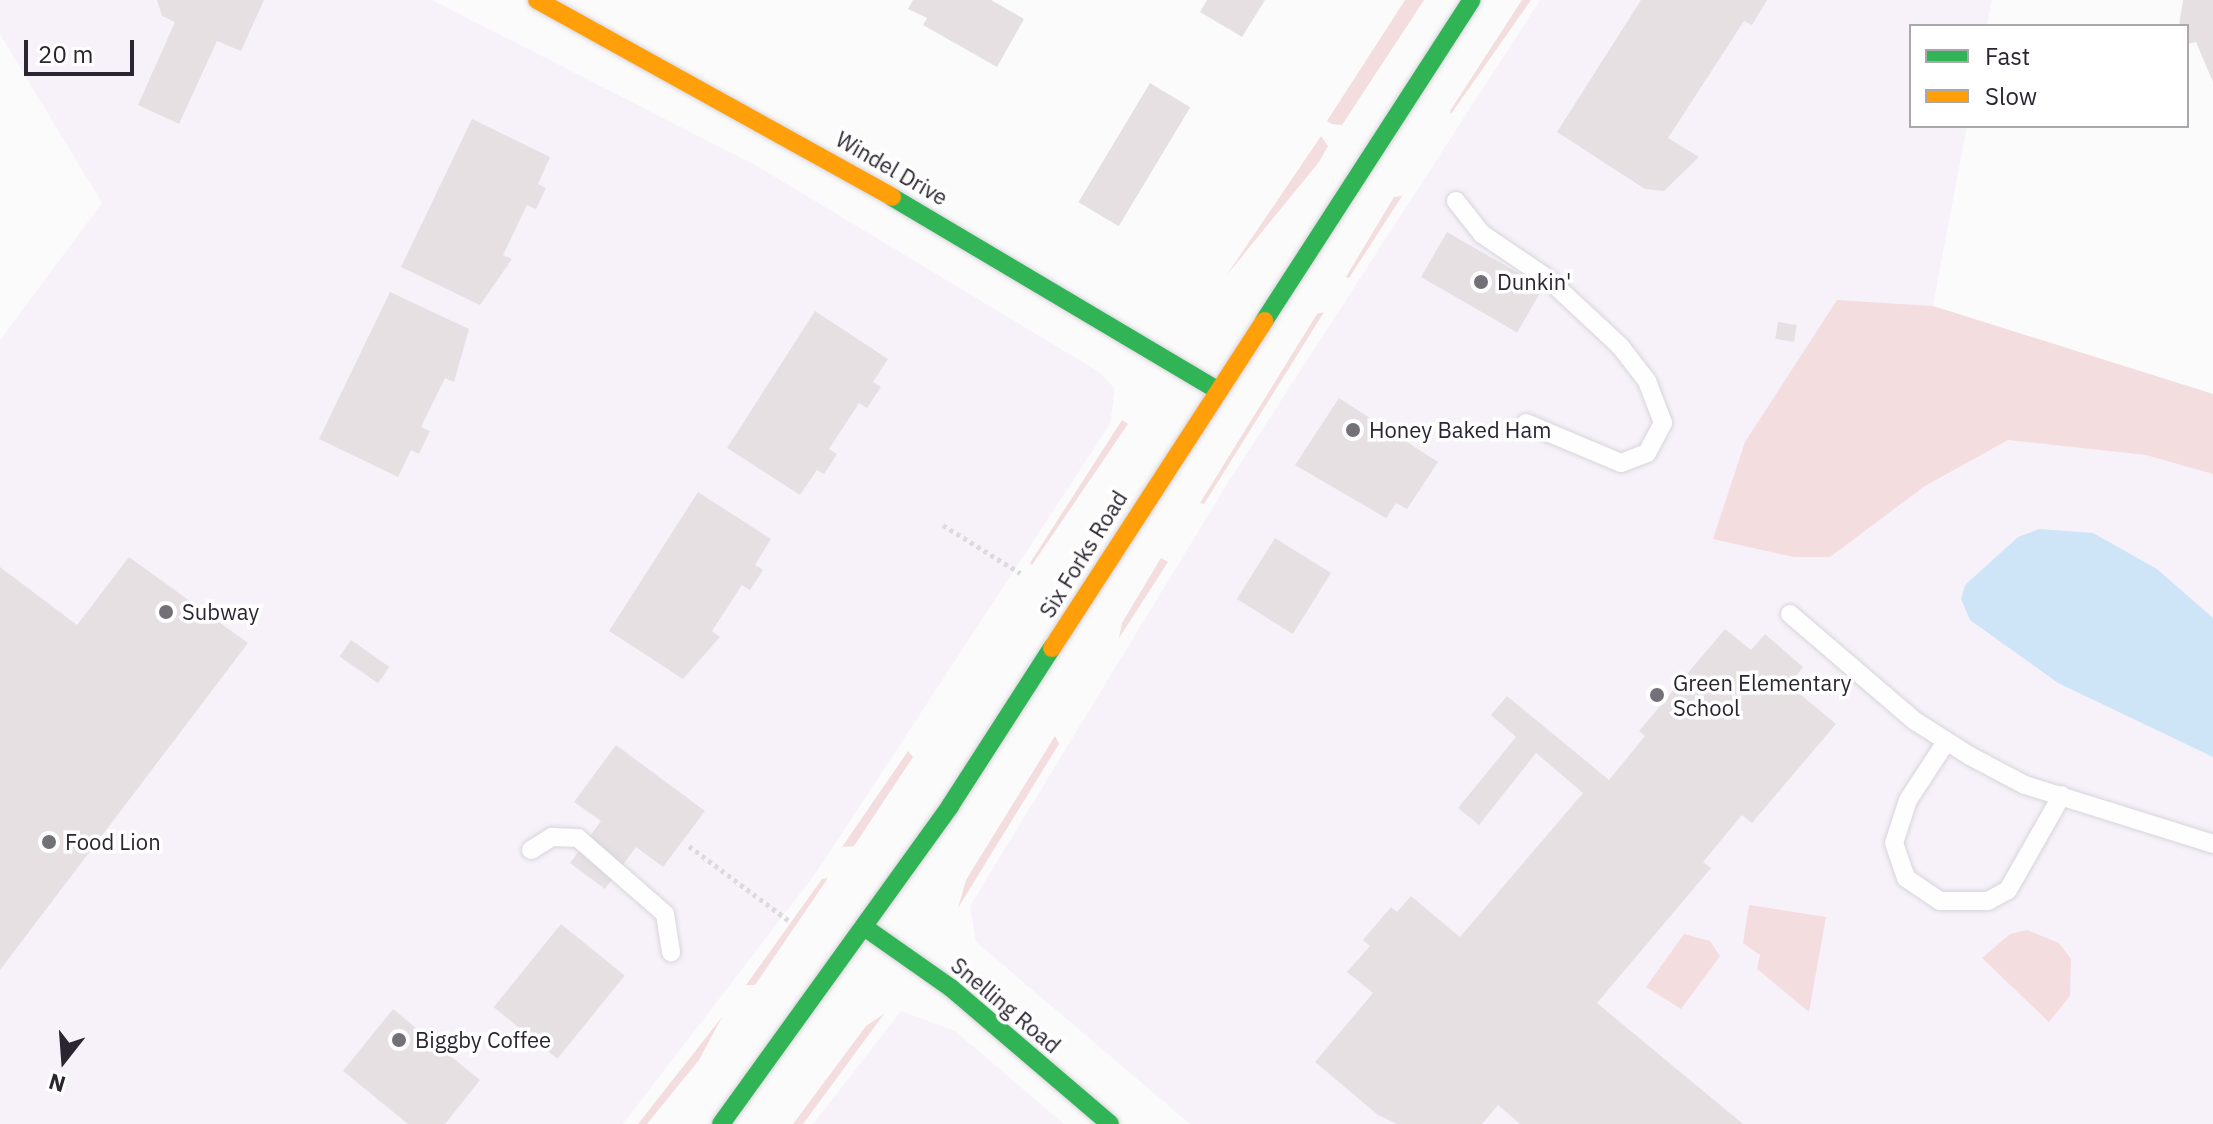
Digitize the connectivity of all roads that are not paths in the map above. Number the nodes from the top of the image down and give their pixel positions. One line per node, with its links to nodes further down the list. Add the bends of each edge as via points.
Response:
1 (537, 0): 4 (main road, Windel Drive, via 810,148)
2 (1472, 0): 4 (main road, Six Forks Road)
3 (1456, 201): 5 (lane, via 1482,234 1547,278 1620,346 1647,381 1663,423 1647,453 1621,463 1557,429)
4 (1215, 389): 11 (main road, Six Forks Road)
5 (1526, 423)
6 (1790, 614): 7 (lane)
7 (1946, 742): 8 (lane, via 2025,785); 8 (lane, via 1903,810 1894,843 1906,878 1940,901 1988,901 2008,890)
8 (2062, 795): 9 (lane)
9 (2213, 844)
10 (531, 850): 12 (lane, via 552,837 578,838 665,914)
11 (867, 929): 13 (main road, Six Forks Road); 14 (main road, Snelling Road, via 951,988)
12 (671, 953)
13 (721, 1124)
14 (1110, 1124)

